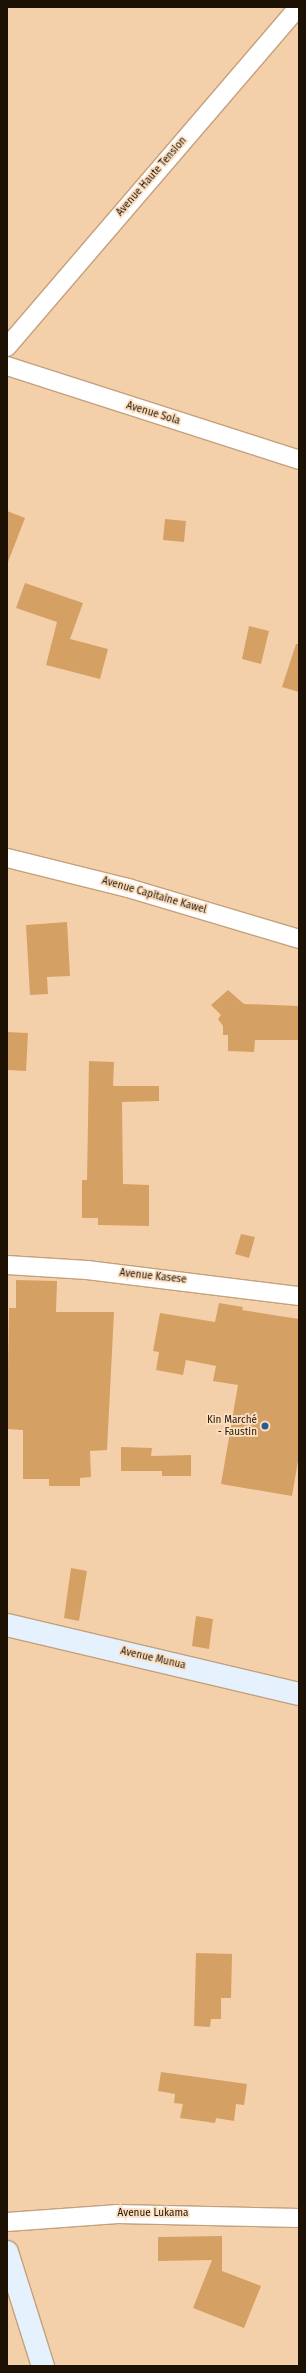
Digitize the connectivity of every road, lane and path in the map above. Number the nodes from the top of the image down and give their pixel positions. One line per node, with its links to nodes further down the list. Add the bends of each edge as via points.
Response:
1 (298, 7): 2 (street, Avenue Haute Tension)
2 (7, 347)
3 (7, 366): 4 (street, Avenue Sola)
4 (299, 460)
5 (7, 858): 6 (street, Avenue Capitaine Kawel, via 128,888)
6 (299, 939)
7 (7, 1265): 8 (street, Avenue Kasese, via 87,1270)
8 (299, 1296)
9 (7, 1625): 10 (main road, Avenue Munua)
10 (299, 1694)
11 (299, 2218): 12 (street, Avenue Lukama, via 118,2214)
12 (7, 2222)
13 (7, 2252): 14 (main road)
14 (43, 2366)

